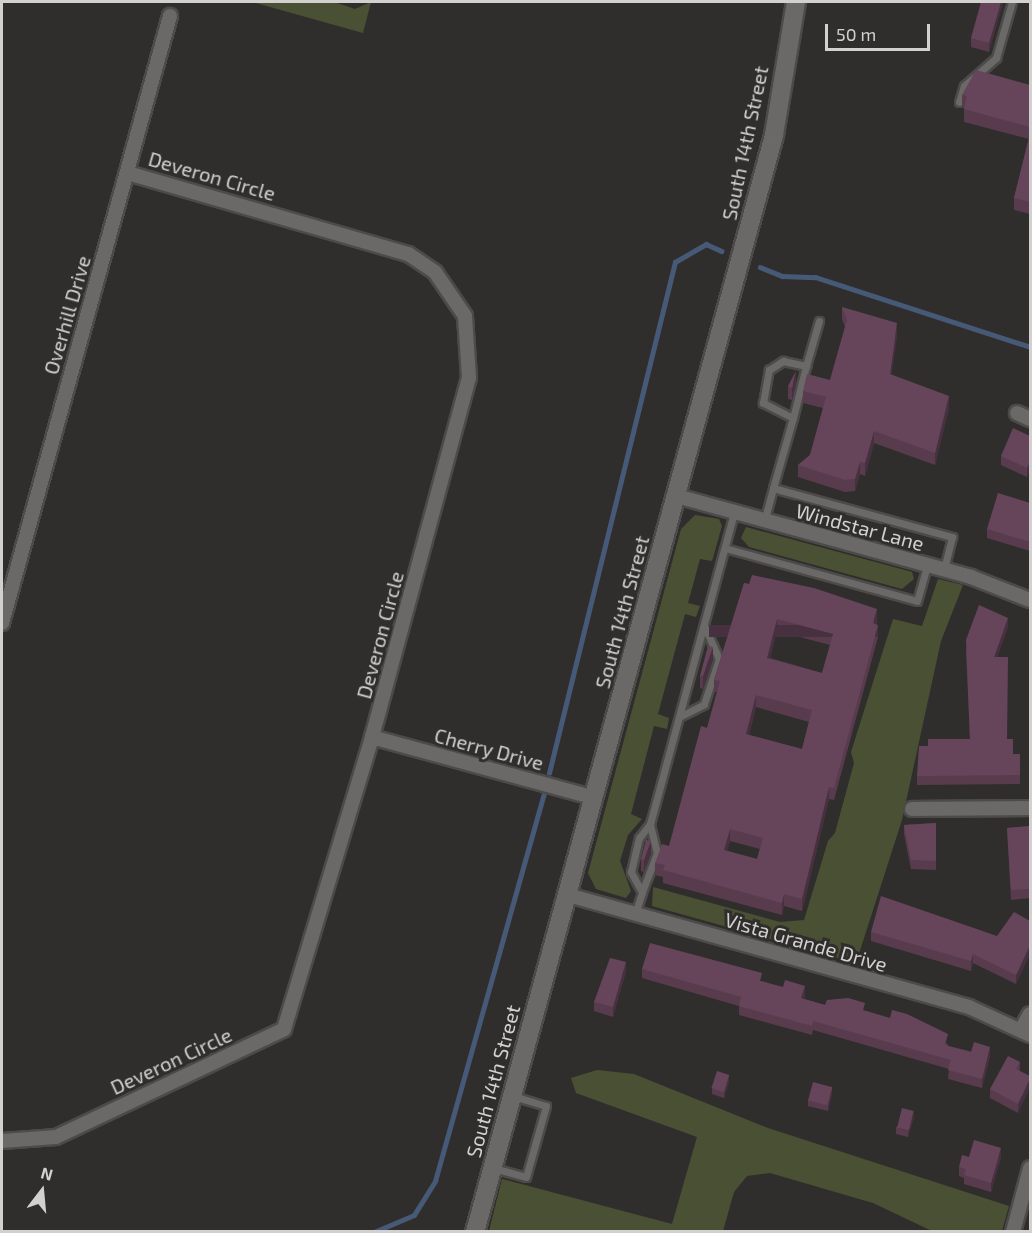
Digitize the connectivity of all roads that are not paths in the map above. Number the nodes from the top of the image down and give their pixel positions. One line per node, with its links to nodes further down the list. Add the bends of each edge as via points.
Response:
1 (796, 2): 10 (main road, South 14th Street, via 774,135)
2 (1012, 2): 4 (lane, via 996,58 964,86)
3 (170, 16): 5 (street, Overhill Drive)
4 (958, 102)
5 (127, 173): 17 (street, Overhill Drive); 20 (street, Deveron Circle, via 408,254 435,272 465,316 469,378)
6 (819, 321): 7 (lane)
7 (806, 366): 8 (lane); 8 (lane, via 776,363 766,379 763,404)
8 (793, 418): 9 (lane)
9 (773, 488): 12 (lane); 15 (lane, via 952,537)
10 (677, 496): 11 (street, Windstar Lane); 21 (main road, South 14th Street)
11 (734, 513): 12 (street, Windstar Lane); 13 (lane)
12 (764, 522): 14 (street, Windstar Lane)
13 (725, 548): 14 (lane, via 917,601); 18 (lane)
14 (927, 566): 15 (street, Windstar Lane)
15 (944, 570): 16 (street, Windstar Lane)
16 (1030, 600)
17 (2, 623)
18 (704, 625): 19 (lane); 19 (lane, via 719,659 704,704)
19 (679, 717): 24 (lane)
20 (372, 737): 21 (street, Cherry Drive); 31 (street, Deveron Circle, via 284,1029 56,1137)
21 (595, 798): 26 (main road, South 14th Street)
22 (1030, 808): 23 (street)
23 (912, 809)
24 (650, 824): 25 (lane, via 657,853); 25 (lane, via 639,838 631,872)
25 (642, 892): 27 (lane)
26 (568, 895): 27 (street, Vista Grande Drive); 30 (main road, South 14th Street)
27 (635, 914): 29 (street, Vista Grande Drive, via 969,1007)
28 (1030, 1014): 29 (street)
29 (1026, 1033)
30 (513, 1096): 32 (main road, South 14th Street); 32 (lane, via 546,1106 526,1177)
31 (2, 1141)
32 (493, 1168): 34 (main road, South 14th Street)
33 (1030, 1168): 35 (street)
34 (476, 1232)
35 (1014, 1232)

